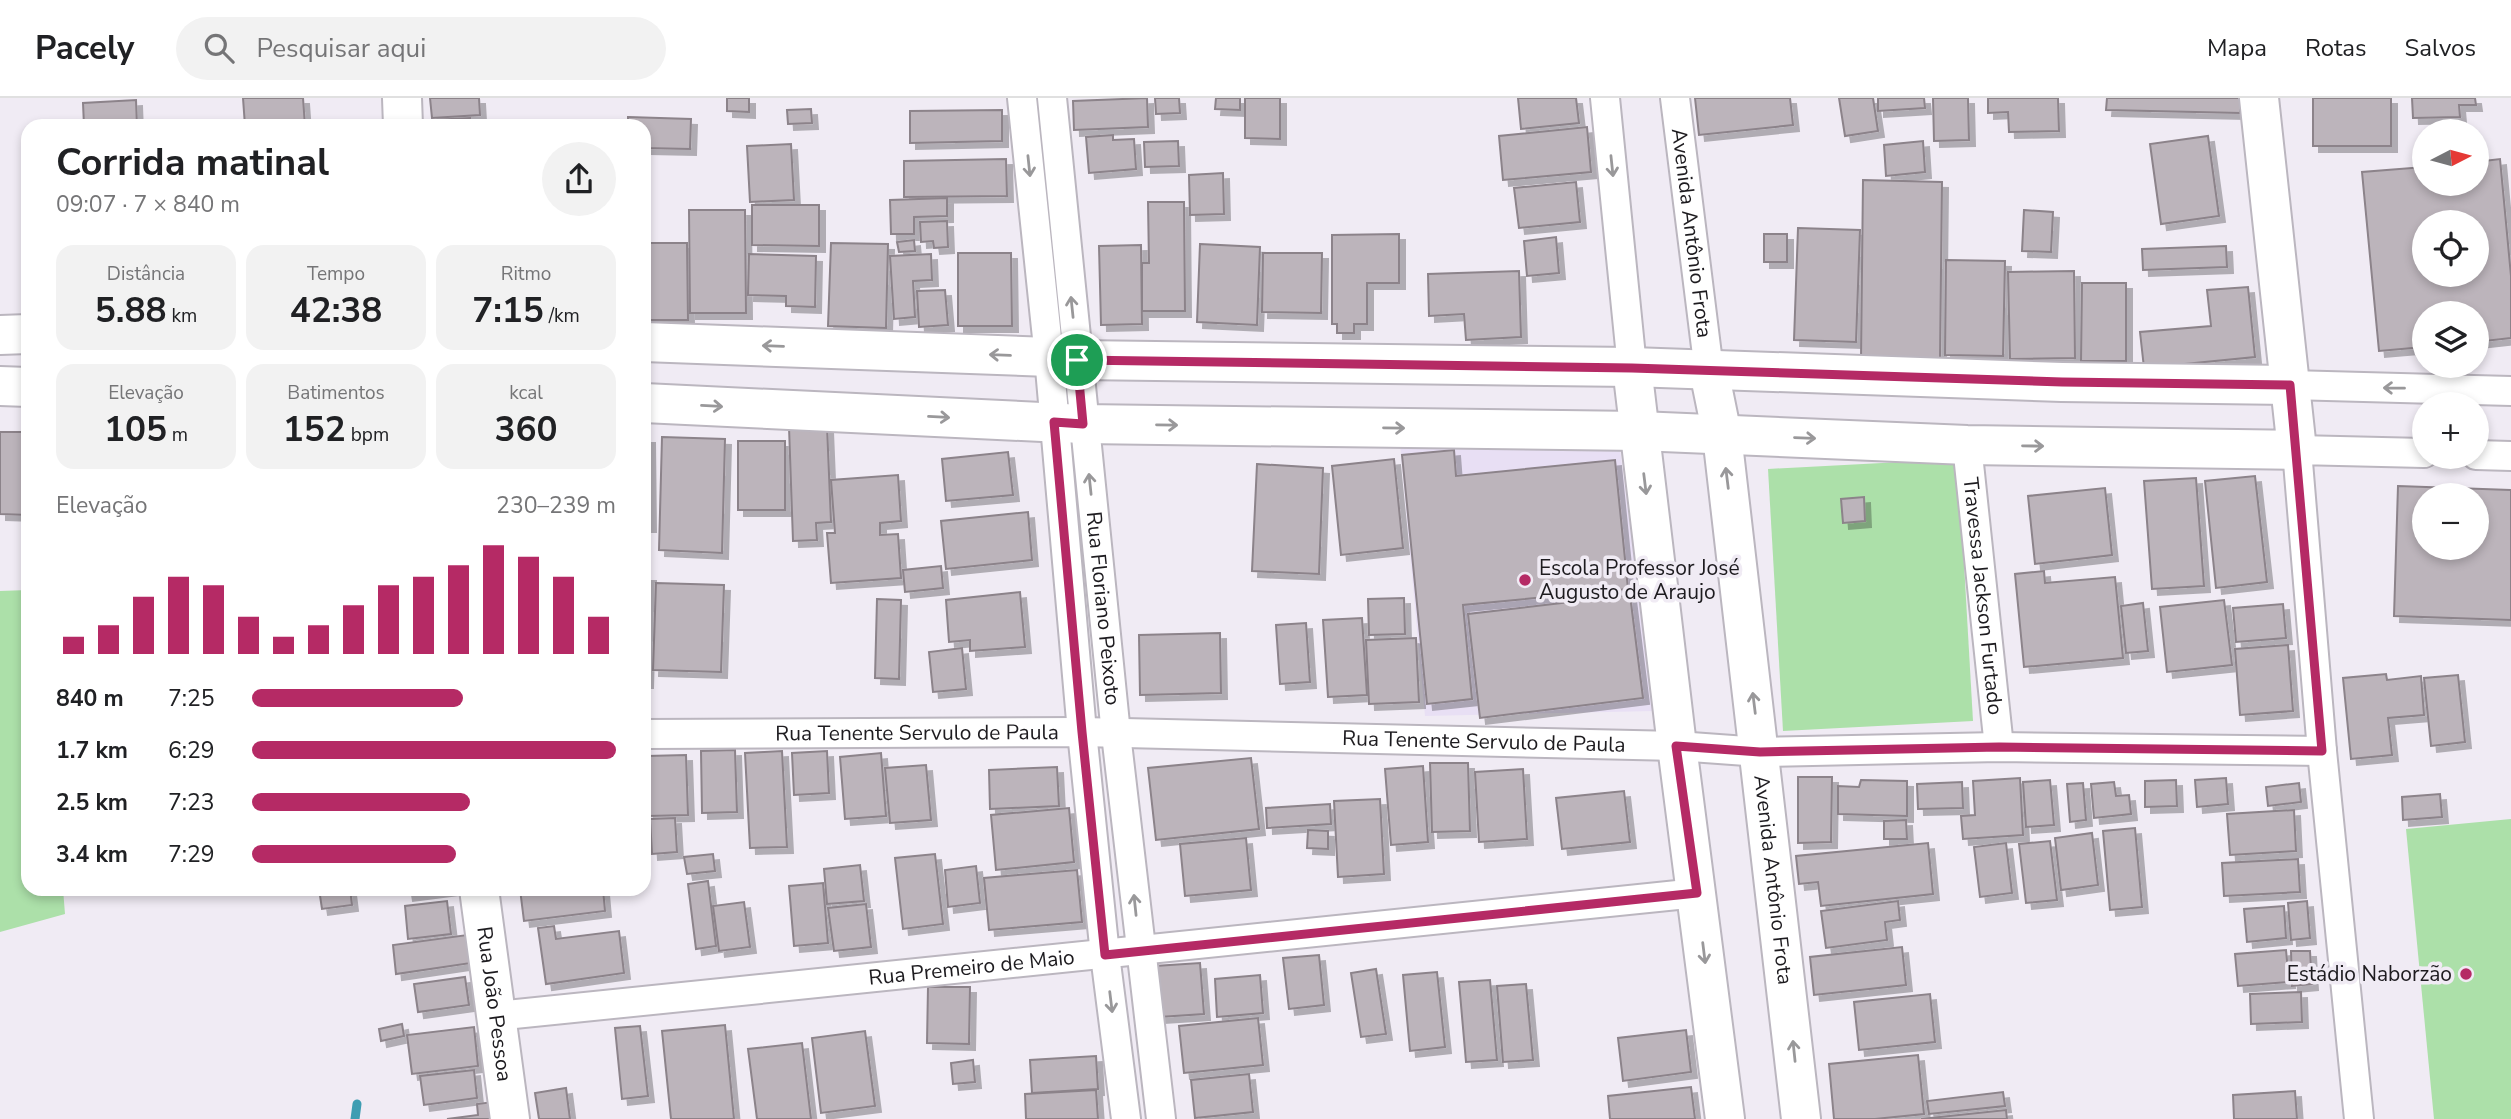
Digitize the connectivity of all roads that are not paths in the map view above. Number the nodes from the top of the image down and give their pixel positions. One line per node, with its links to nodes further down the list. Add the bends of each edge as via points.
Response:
1 (402, 98): 7 (main road)
2 (1022, 98): 11 (street, Rua Floriano Peixoto, one-way to 11)
3 (1052, 98): 11 (street, Rua Floriano Peixoto, one-way to 3)
4 (1605, 98): 12 (street, one-way to 12)
5 (1675, 98): 13 (street, Avenida Antônio Frota)
6 (2259, 98): 14 (main road)
7 (403, 119)
8 (21, 334): 9 (main road)
9 (0, 335)
10 (651, 341): 11 (main road, one-way to 10)
11 (1063, 358): 12 (main road); 19 (street, Rua Floriano Peixoto)
12 (1632, 368): 13 (main road); 20 (main road)
13 (1709, 371): 14 (main road); 21 (main road, Avenida Antônio Frota)
14 (2290, 385): 17 (street, one-way to 14); 23 (main road)
15 (0, 386): 16 (main road)
16 (21, 387)
17 (2511, 390)
18 (651, 403): 19 (main road, one-way to 19)
19 (1069, 423): 20 (main road, one-way to 20); 27 (street, Rua Floriano Peixoto); 28 (street, Rua Floriano Peixoto, one-way to 19)
20 (1639, 431): 21 (main road); 30 (main road, one-way to 30)
21 (1722, 435): 22 (main road, one-way to 22); 33 (main road, Avenida Antônio Frota, one-way to 21)
22 (1967, 445): 23 (main road, one-way to 23); 31 (street, Travessa Jackson Furtado)
23 (2297, 450): 24 (street); 32 (street)
24 (2412, 453)
25 (2489, 455): 26 (street)
26 (2511, 456)
27 (1082, 732): 28 (street, Rua Tenente Servulo de Paula); 29 (street, Rua Tenente Servulo de Paula); 37 (street, Rua Floriano Peixoto)
28 (1116, 733): 30 (street, Rua Tenente Servulo de Paula); 36 (street, Rua Floriano Peixoto, one-way to 28)
29 (651, 734)
30 (1676, 746): 33 (street, Rua Tenente Servulo de Paula); 34 (main road)
31 (1999, 747): 32 (street, Rua Tenente Servulo de Paula); 33 (street, Rua Tenente Servulo de Paula)
32 (2322, 751): 44 (street)
33 (1760, 752): 43 (main road, Avenida Antônio Frota, one-way to 33)
34 (1697, 893): 36 (street, Rua Premeiro de Maio); 42 (main road, one-way to 42)
35 (480, 896): 38 (main road, Rua João Pessoa)
36 (1140, 950): 37 (street, Rua Premeiro de Maio); 41 (street, Rua Floriano Peixoto)
37 (1105, 955): 38 (street, Rua Premeiro de Maio); 40 (street, Rua Floriano Peixoto, one-way to 40)
38 (496, 1016): 39 (main road, Rua João Pessoa)
39 (510, 1119)
40 (1126, 1119)
41 (1161, 1119)
42 (1725, 1119)
43 (1801, 1119)
44 (2359, 1119)

